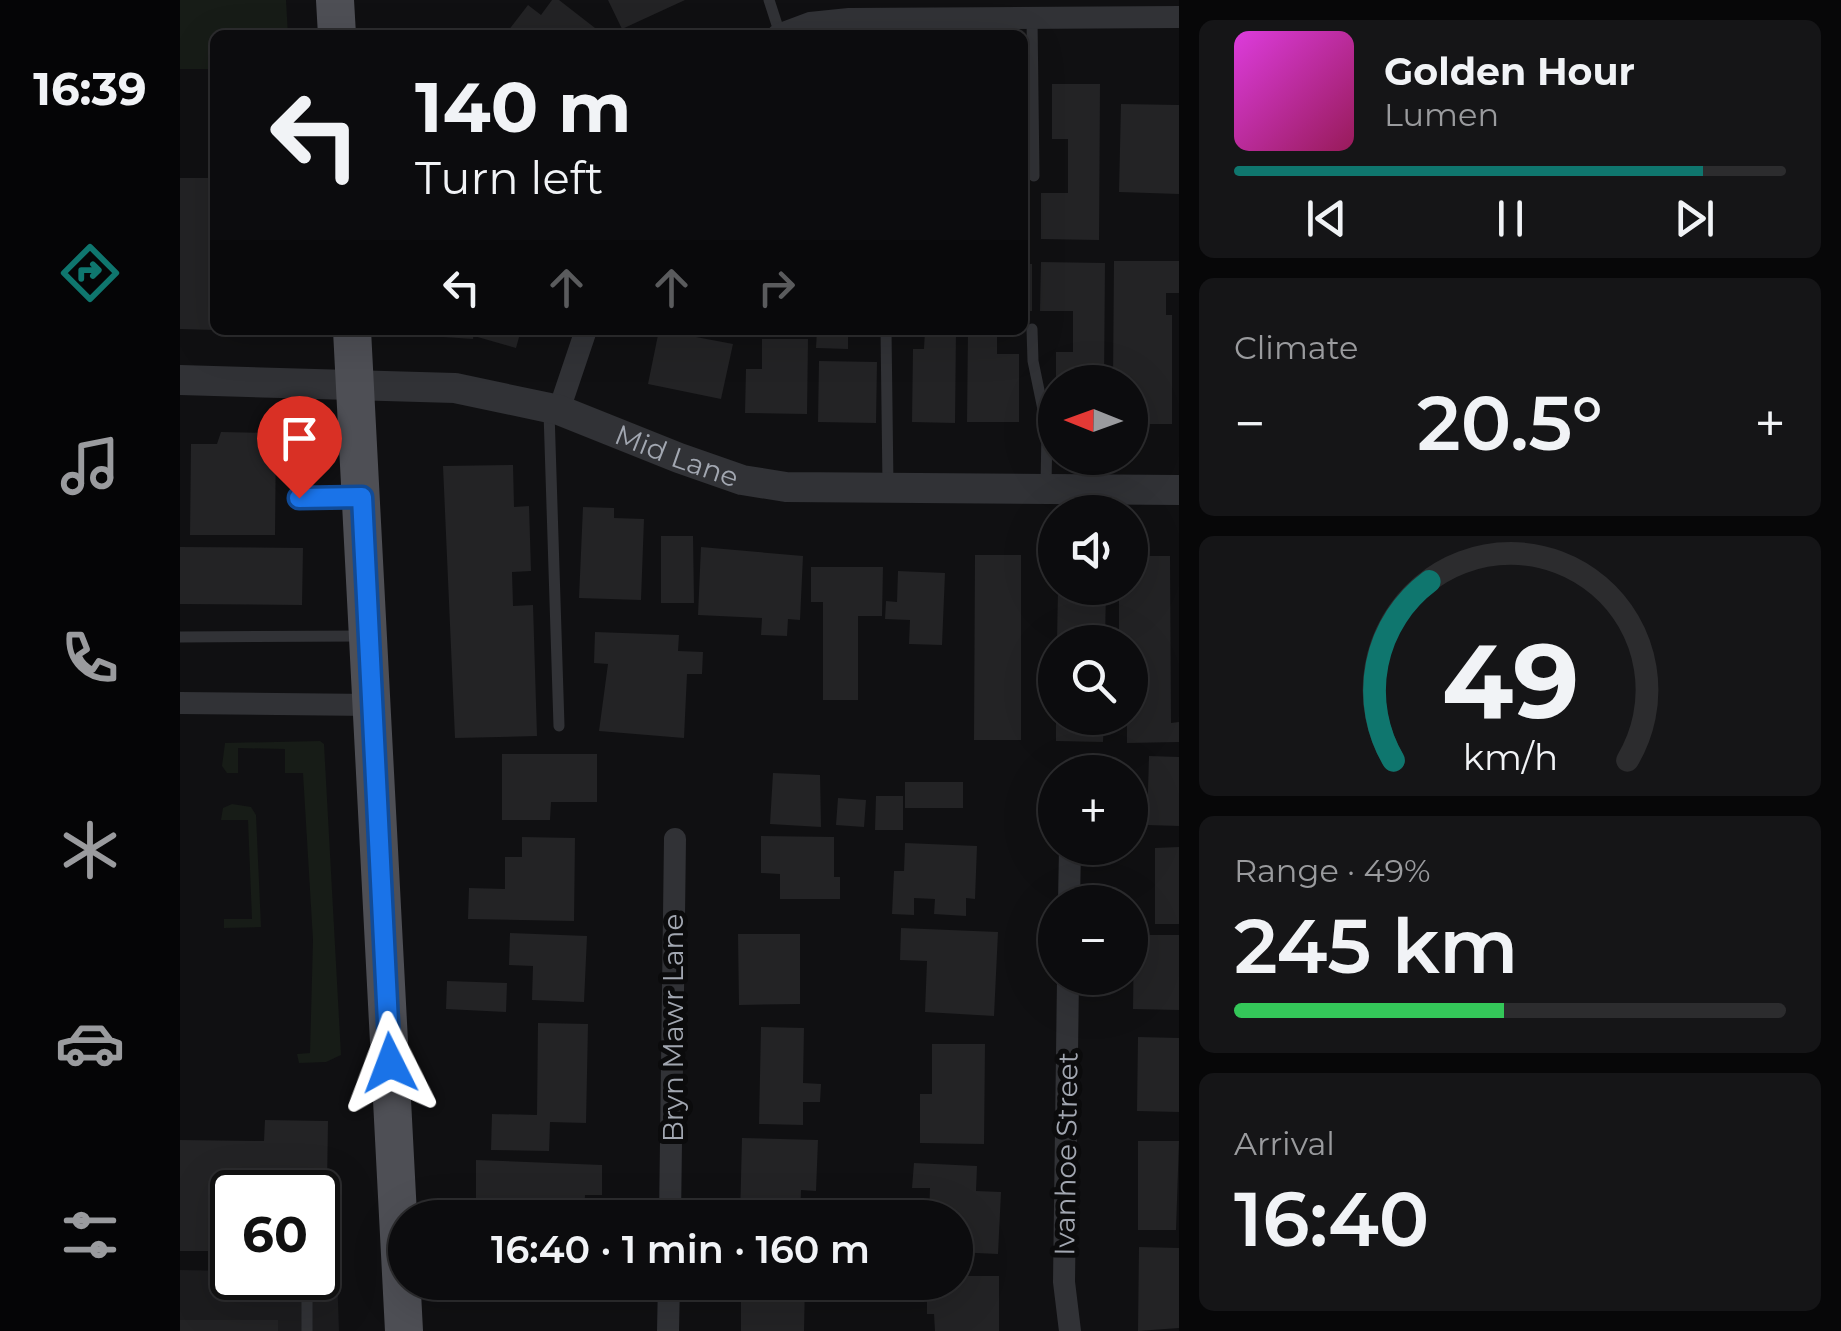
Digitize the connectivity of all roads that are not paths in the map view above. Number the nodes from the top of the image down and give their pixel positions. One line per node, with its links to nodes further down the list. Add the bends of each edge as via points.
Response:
1 (335, 0): 5 (main road)
2 (769, 0): 6 (lane)
3 (1178, 16): 4 (street)
4 (1032, 18): 7 (street, via 849,19); 8 (lane)
5 (337, 30)
6 (778, 30)
7 (792, 30)
8 (1034, 176)
9 (1032, 329): 17 (lane, via 1047,429)
10 (352, 335): 14 (main road)
11 (584, 335): 15 (street)
12 (886, 335): 16 (lane)
13 (180, 380): 14 (street, Mid Lane)
14 (356, 383): 15 (street, Mid Lane, via 455,388); 19 (main road)
15 (554, 409): 16 (street, Mid Lane, via 742,480); 25 (lane)
16 (888, 490): 17 (street, Mid Lane)
17 (1046, 490): 18 (street, Mid Lane)
18 (1178, 490)
19 (362, 497): 20 (lane); 22 (main road)
20 (299, 498)
21 (180, 636): 22 (lane)
22 (369, 636): 24 (main road)
23 (180, 704): 24 (street)
24 (372, 706): 32 (main road)
25 (559, 726)
26 (674, 839): 28 (street, Bryn Mawr Lane)
27 (1068, 995): 34 (street, Ivanhoe Street, via 1064,1282)
28 (670, 1200)
29 (307, 1300): 31 (lane)
30 (669, 1300): 33 (street)
31 (308, 1331)
32 (404, 1331)
33 (668, 1331)
34 (1070, 1331)

